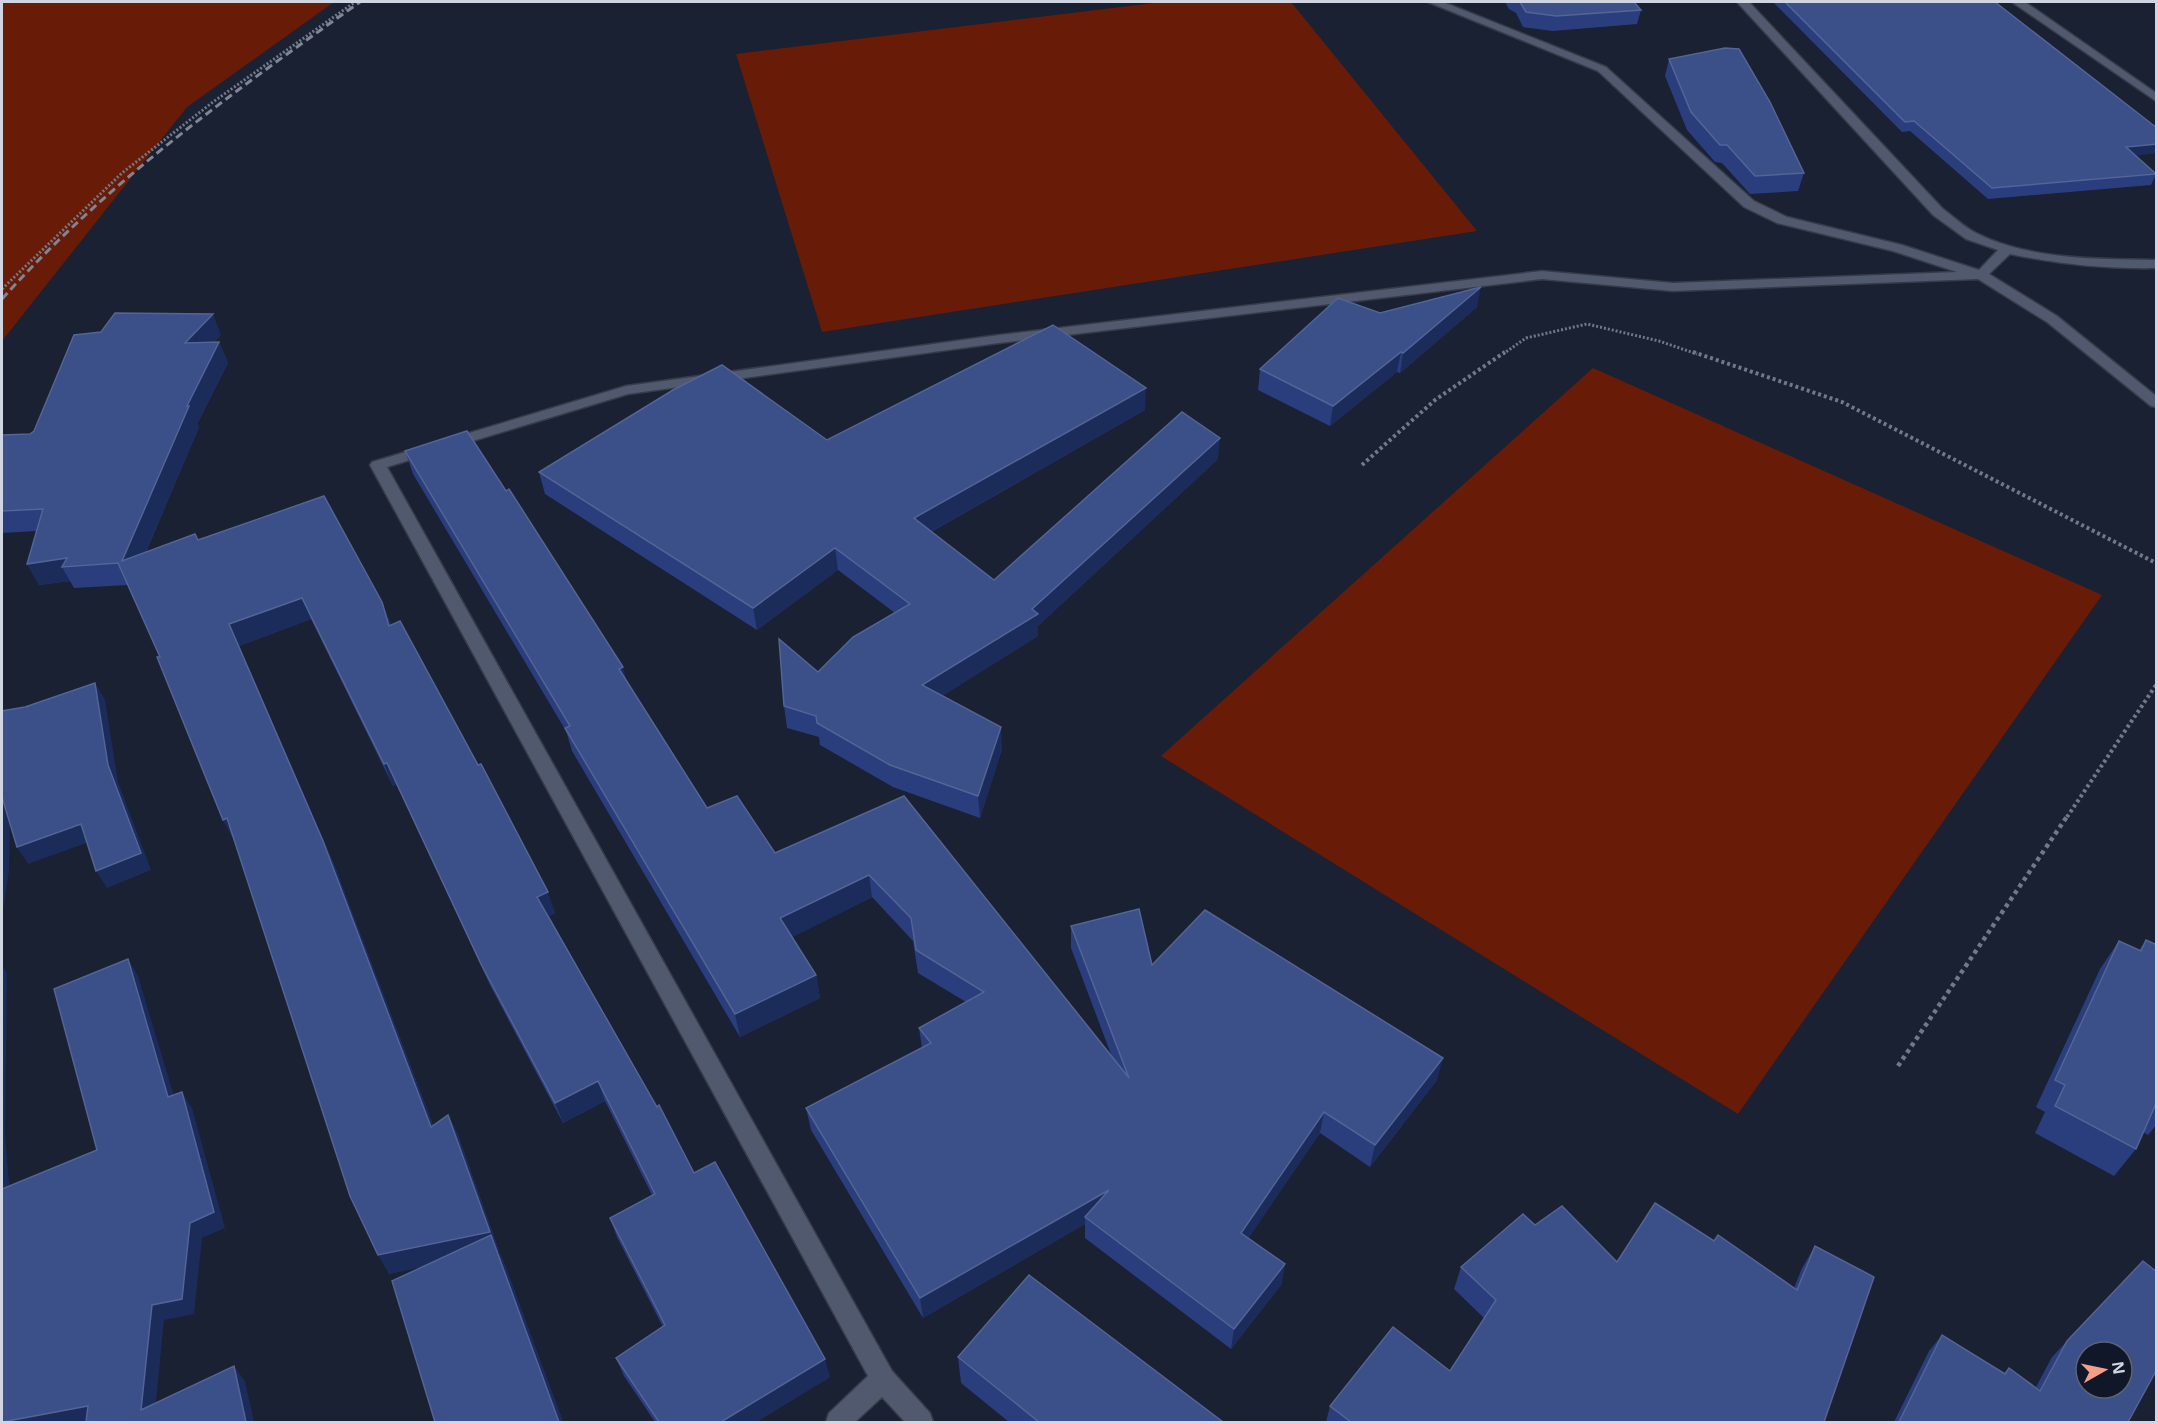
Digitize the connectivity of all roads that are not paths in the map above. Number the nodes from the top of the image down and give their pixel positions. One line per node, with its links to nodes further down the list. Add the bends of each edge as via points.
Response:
1 (1434, 2): 7 (street, via 1602,69 1735,192 1765,212)
2 (1743, 2): 5 (street, via 1938,212 1972,237)
3 (2018, 2): 4 (street)
4 (2157, 98)
5 (2008, 248): 6 (street, via 2064,259); 7 (street)
6 (2157, 264)
7 (1981, 275): 8 (street, via 2052,319); 9 (street, via 1672,287 1542,275 999,339 626,390 378,465)
8 (2157, 403)
9 (883, 1379): 10 (street); 11 (street)
10 (838, 1422)
11 (921, 1422)

